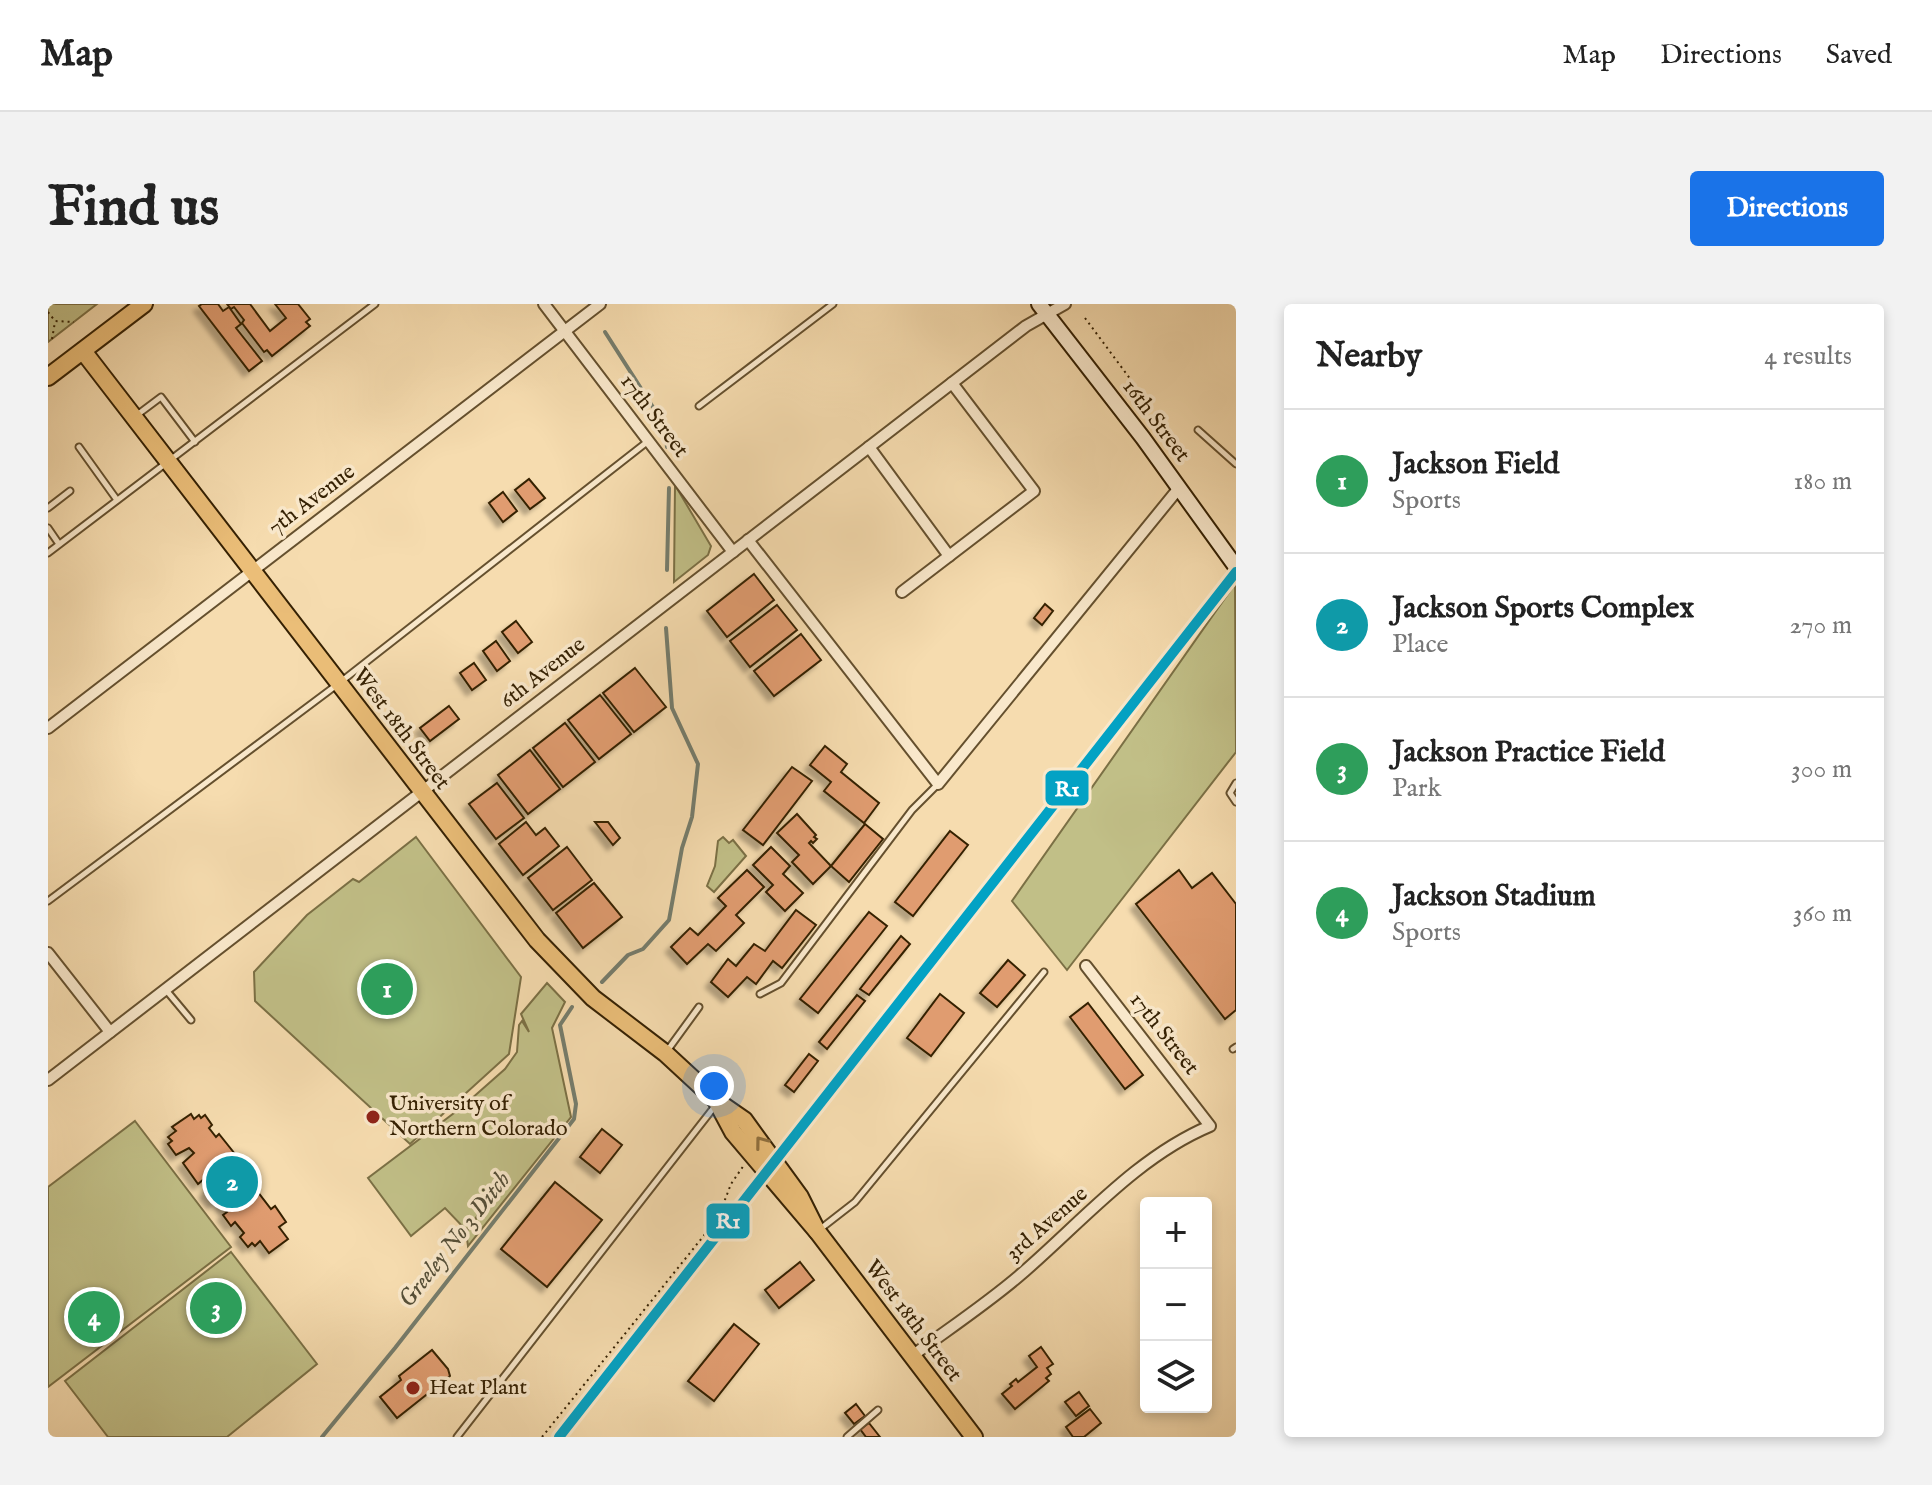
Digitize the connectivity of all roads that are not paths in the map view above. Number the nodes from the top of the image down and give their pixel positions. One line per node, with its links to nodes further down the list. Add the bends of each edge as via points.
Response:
1 (144, 304): 9 (main road)
2 (375, 304): 15 (lane)
3 (544, 304): 8 (street, 17th Street)
4 (600, 304): 8 (street, 7th Avenue)
5 (833, 304): 12 (lane)
6 (1065, 304): 7 (street, 6th Avenue)
7 (1043, 309): 11 (street, 6th Avenue); 21 (main road, 16th Street)
8 (565, 331): 16 (street, 17th Street); 32 (street, 7th Avenue)
9 (83, 351): 10 (main road); 13 (main road, West 18th Street)
10 (48, 377)
11 (952, 383): 18 (street, 6th Avenue); 30 (street, via 1034,491)
12 (699, 406)
13 (134, 417): 15 (lane, via 161,397); 19 (main road, West 18th Street)
14 (1198, 430): 20 (lane)
15 (195, 442): 19 (lane)
16 (648, 442): 28 (street, 17th Street); 34 (lane)
17 (79, 447): 23 (lane)
18 (869, 447): 26 (street, 6th Avenue); 30 (street)
19 (169, 462): 23 (lane); 32 (main road, West 18th Street)
20 (1236, 464)
21 (1179, 488): 31 (main road, 16th Street); 37 (street)
22 (70, 491): 24 (lane)
23 (117, 500): 27 (lane)
24 (48, 508)
25 (48, 528): 27 (lane)
26 (748, 540): 28 (street, 6th Avenue); 37 (street)
27 (59, 544): 29 (lane)
28 (733, 552): 38 (street, 6th Avenue)
29 (48, 553)
30 (949, 556): 33 (street)
31 (1236, 567)
32 (252, 571): 34 (main road, West 18th Street); 35 (street, 7th Avenue)
33 (902, 592)
34 (338, 684): 38 (main road, West 18th Street); 40 (lane)
35 (48, 728)
36 (1236, 783): 39 (lane, via 1230,793)
37 (938, 784): 45 (lane, via 912,810 781,983)
38 (421, 792): 44 (street, 6th Avenue); 49 (main road, West 18th Street, via 575,982)
39 (1236, 802)
40 (48, 901)
41 (48, 953): 48 (street)
42 (1086, 966): 52 (street, 17th Street)
43 (1044, 972): 53 (lane, via 855,1202)
44 (166, 989): 47 (lane); 48 (street, 6th Avenue)
45 (760, 994)
46 (699, 1007): 49 (lane)
47 (191, 1020)
48 (110, 1032): 50 (street, 6th Avenue)
49 (665, 1053): 51 (main road, West 18th Street)
50 (48, 1080)
51 (718, 1102): 53 (main road, West 18th Street, via 733,1132); 53 (main road, West 18th Street, one-way to 51, via 800,1197 744,1120); 56 (lane)
52 (1210, 1126): 54 (street, 3rd Avenue, via 1151,1159 1016,1278)
53 (817, 1231): 54 (main road, West 18th Street)
54 (912, 1356): 58 (main road, West 18th Street)
55 (878, 1410): 57 (lane)
56 (457, 1437)
57 (847, 1437)
58 (974, 1437)

